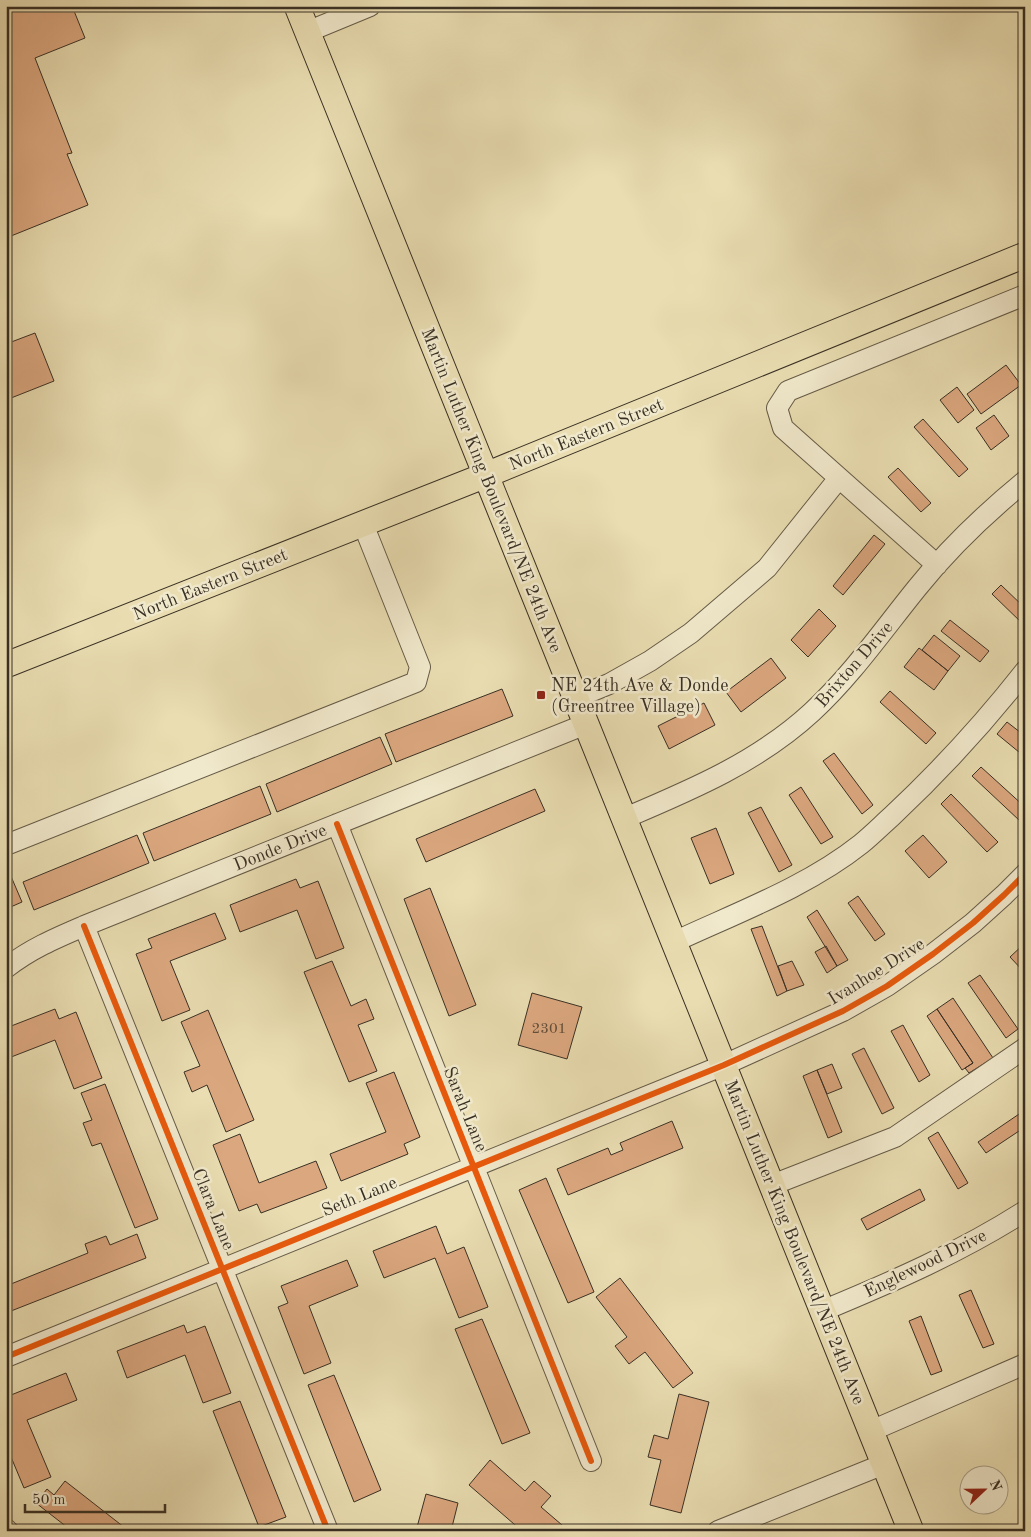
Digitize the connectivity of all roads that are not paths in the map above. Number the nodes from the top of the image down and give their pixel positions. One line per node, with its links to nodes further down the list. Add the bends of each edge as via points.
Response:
1 (297, 6): 3 (main road, Martin Luther King Boulevard/NE 24th Ave)
2 (370, 6): 3 (street)
3 (307, 32): 6 (main road, Martin Luther King Boulevard/NE 24th Ave)
4 (1025, 254): 6 (main road, North Eastern Street)
5 (1025, 295): 7 (street, via 788,391 777,408 783,428)
6 (486, 475): 9 (main road, North Eastern Street); 13 (main road, Martin Luther King Boulevard/NE 24th Ave)
7 (839, 478): 10 (street); 13 (street, via 767,568 691,634 642,666)
8 (1025, 481): 10 (street, Brixton Drive, via 975,525)
9 (363, 524): 11 (main road, North Eastern Street); 17 (street, via 420,667 416,682)
10 (937, 565): 15 (street, Brixton Drive, via 862,660 810,714 736,768)
11 (6, 665)
12 (1025, 671): 20 (street, via 922,789 861,844 767,900)
13 (575, 698): 14 (main road, Martin Luther King Boulevard/NE 24th Ave)
14 (586, 724): 15 (main road, Martin Luther King Boulevard/NE 24th Ave); 16 (street, Donde Drive)
15 (625, 818): 20 (main road, Martin Luther King Boulevard/NE 24th Ave)
16 (337, 824): 19 (street, Donde Drive); 24 (street, Sarah Lane)
17 (6, 846)
18 (1025, 874): 23 (street, Ivanhoe Drive, via 934,954 887,986 843,1011)
19 (84, 926): 21 (street, Donde Drive, via 46,942); 27 (street, Clara Lane)
20 (674, 942): 23 (main road, Martin Luther King Boulevard/NE 24th Ave)
21 (6, 968)
22 (1025, 1048): 25 (street, via 895,1137)
23 (724, 1065): 24 (street, Seth Lane); 25 (main road, Martin Luther King Boulevard/NE 24th Ave)
24 (473, 1166): 27 (street, Seth Lane); 32 (street, Sarah Lane)
25 (772, 1185): 28 (main road, Martin Luther King Boulevard/NE 24th Ave)
26 (1025, 1212): 28 (street, Englewood Drive, via 889,1283)
27 (222, 1269): 29 (street, Seth Lane); 35 (street, Clara Lane)
28 (822, 1311): 31 (main road, Martin Luther King Boulevard/NE 24th Ave)
29 (6, 1357)
30 (1025, 1364): 31 (street)
31 (871, 1431): 33 (main road, Martin Luther King Boulevard/NE 24th Ave)
32 (591, 1461)
33 (884, 1464): 34 (street); 37 (main road, Martin Luther King Boulevard/NE 24th Ave)
34 (739, 1527): 36 (street)
35 (328, 1531)
36 (718, 1531)
37 (911, 1531)

